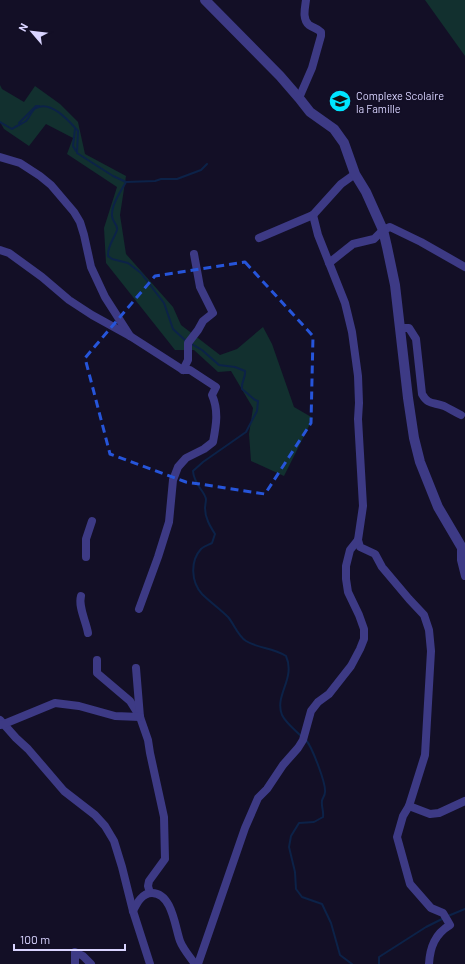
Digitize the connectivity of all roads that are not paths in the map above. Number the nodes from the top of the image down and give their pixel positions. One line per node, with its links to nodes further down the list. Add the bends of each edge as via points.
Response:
1 (205, 0): 3 (street)
2 (306, 0): 3 (street, via 305,20 321,32 321,36 310,73)
3 (299, 98): 5 (street, via 310,112 334,129 344,143)
4 (0, 157): 14 (street, via 20,162 40,176 52,185 74,212 84,235 91,268 105,297)
5 (356, 174): 6 (street, via 340,184); 7 (street)
6 (313, 215): 8 (street); 11 (street)
7 (383, 230): 11 (street, via 374,239 353,244); 12 (street, via 395,229); 13 (street)
8 (259, 238)
9 (0, 250): 14 (street, via 9,253 38,274 69,300)
10 (194, 254): 15 (street, via 200,287 213,313 203,321 188,343 188,360)
11 (329, 263): 18 (street, via 345,303 358,376 363,506)
12 (465, 267)
13 (401, 328): 16 (street, via 408,328 416,339 422,394 425,399); 19 (street, via 408,398 420,462 438,507)
14 (130, 336): 15 (street)
15 (183, 370): 23 (street, via 190,370 216,387 212,395 217,423 213,442 186,458 178,467 173,480 169,522)
16 (461, 415)
17 (92, 521): 20 (street, via 86,539)
18 (358, 540): 30 (street, via 360,547 375,554 382,567 424,615 429,630 431,651 426,749); 36 (street, via 350,550 346,579 348,592 364,628 364,639 350,666 329,694 311,711 303,740 298,748 258,798)
19 (463, 550): 21 (street, via 461,560)
20 (86, 557)
21 (465, 576)
22 (81, 596): 24 (street, via 80,608)
23 (139, 609)
24 (88, 633)
25 (97, 660): 27 (street, via 97,673 130,701)
26 (136, 668): 27 (street)
27 (140, 718): 28 (street, via 115,716 79,706 54,703); 31 (street, via 148,740 164,817 165,859 149,881)
28 (1, 723): 32 (street, via 28,749 64,791 96,815 106,826 114,841)
29 (465, 801): 30 (street, via 439,813 430,814)
30 (409, 806): 37 (street, via 397,837 410,884 430,908 443,913 450,925 440,931 431,948)
31 (150, 893): 32 (street, via 142,897); 36 (street, via 157,893 164,898 173,914 180,942)
32 (133, 911): 35 (street)
33 (75, 964): 34 (street, via 75,952)
34 (91, 964)
35 (150, 964)
36 (196, 964)
37 (429, 964)

